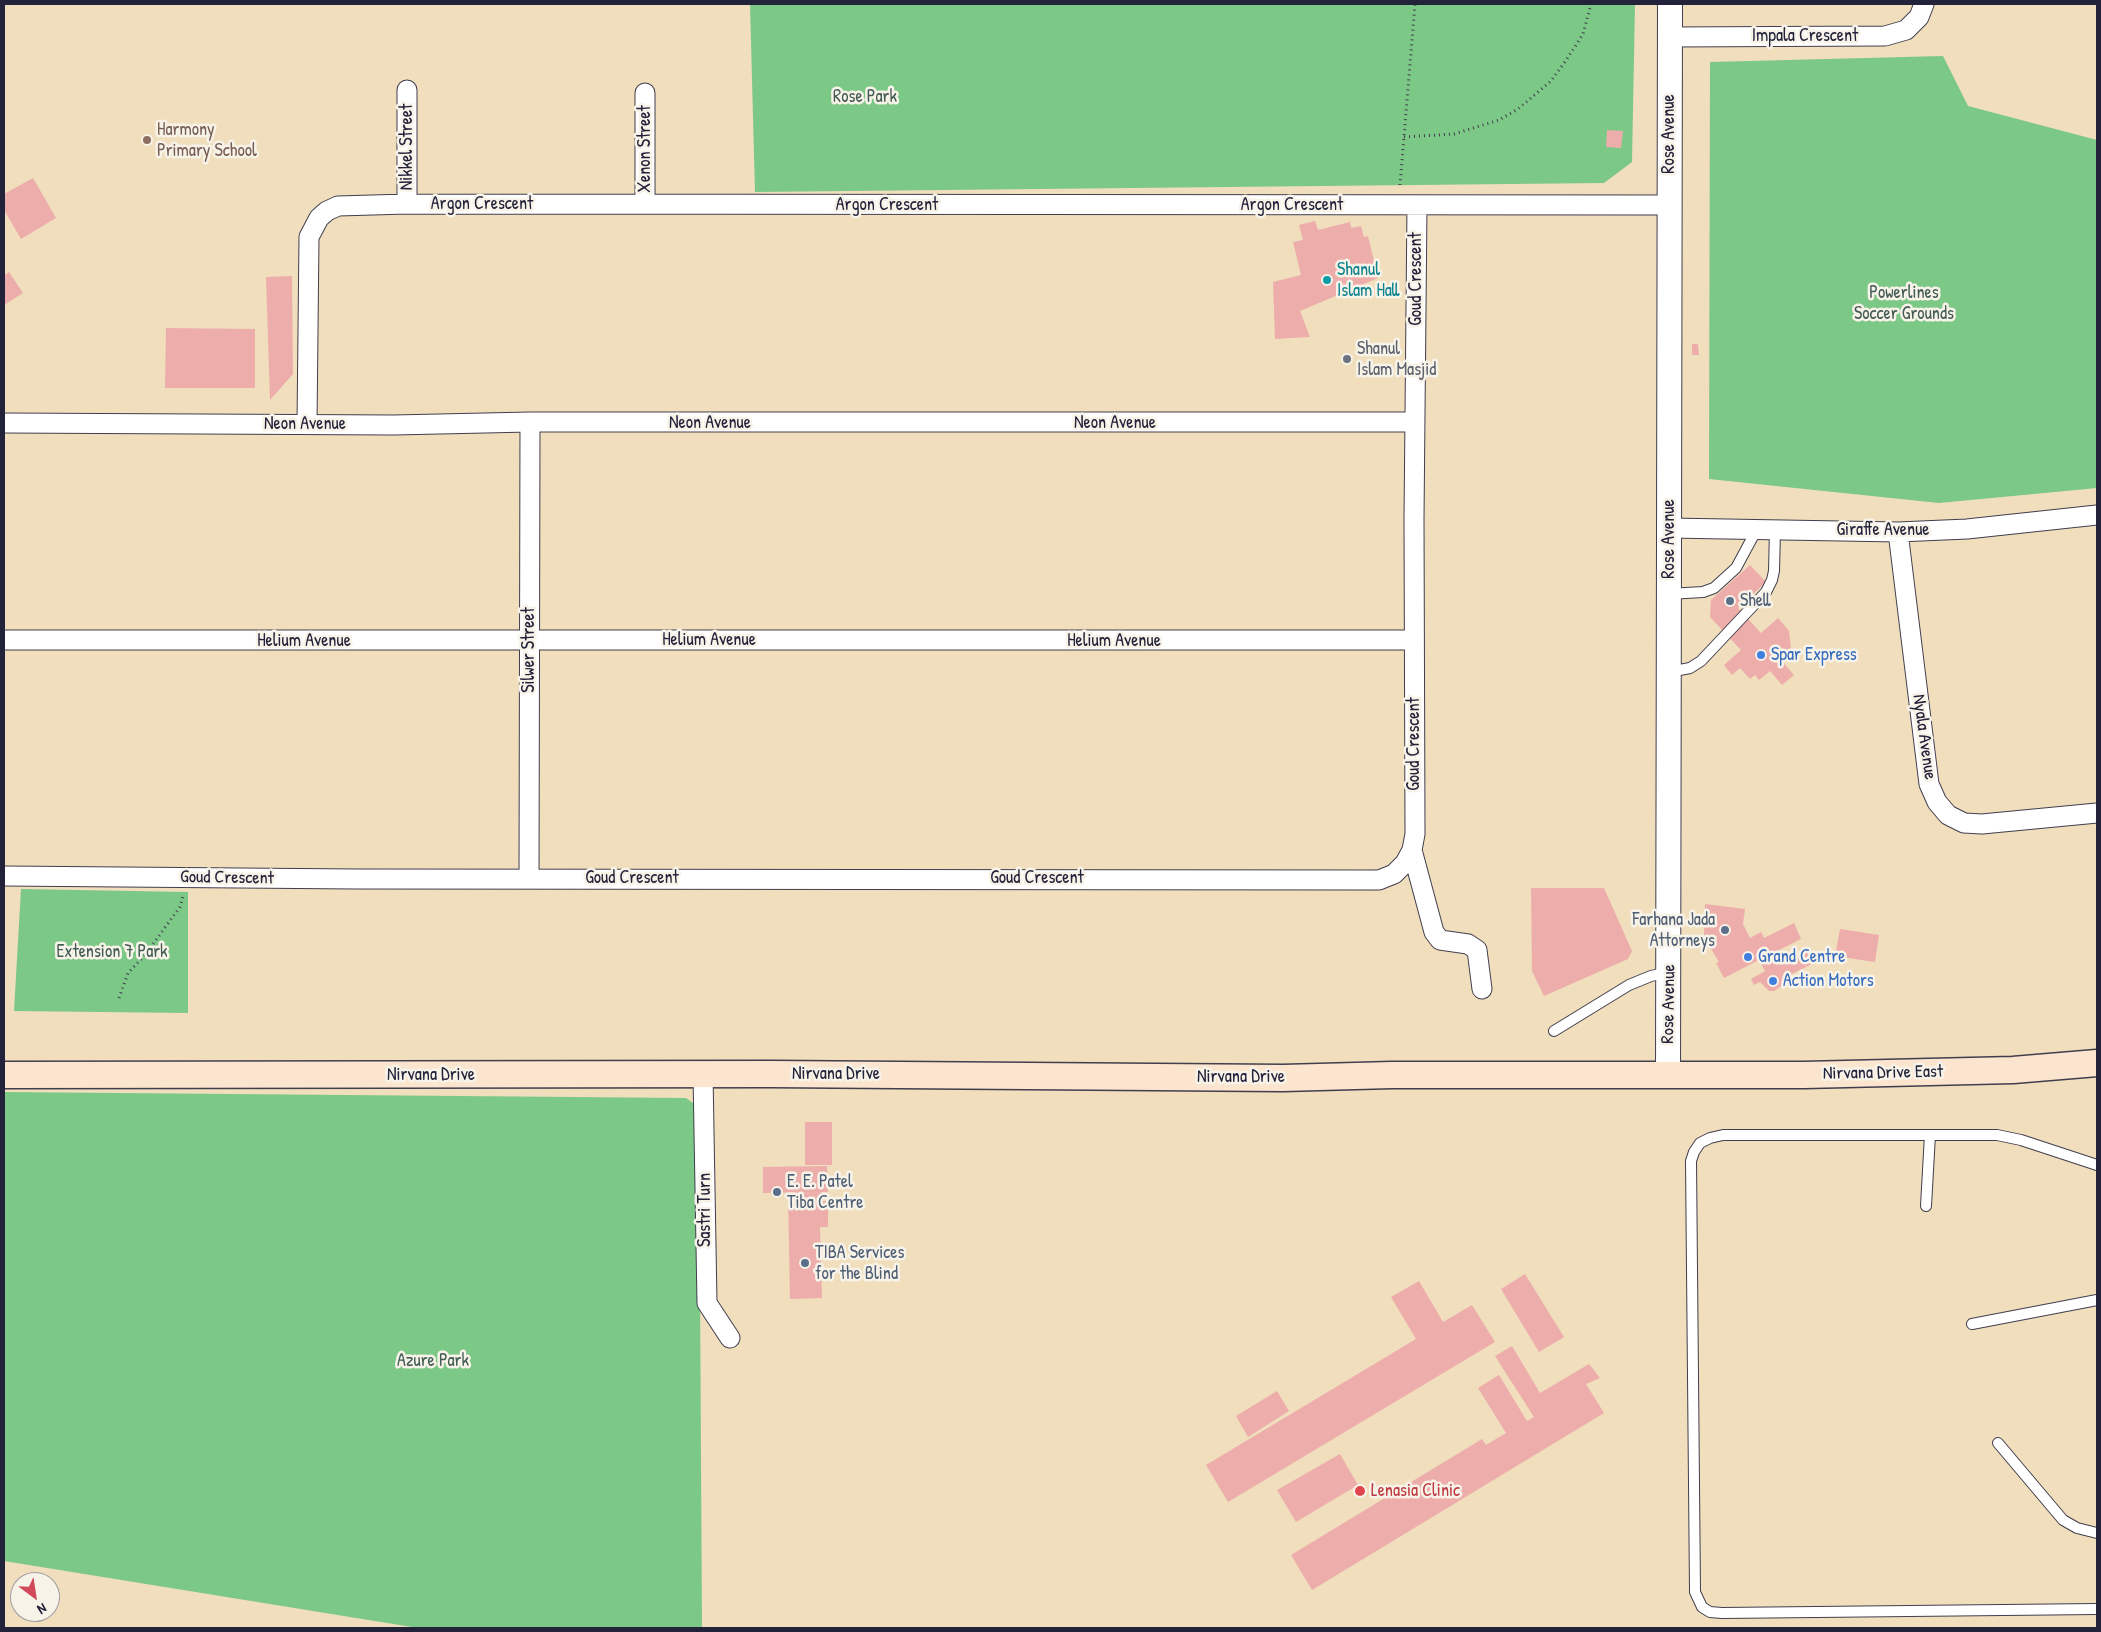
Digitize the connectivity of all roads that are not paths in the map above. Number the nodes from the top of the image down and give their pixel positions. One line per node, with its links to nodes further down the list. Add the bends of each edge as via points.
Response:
1 (1670, 4): 3 (street, Rose Avenue)
2 (1924, 4): 3 (street, Impala Crescent, via 1919,17 1906,30 1885,36)
3 (1670, 37): 9 (street, Rose Avenue)
4 (407, 90): 6 (street, Nikkel Street)
5 (645, 93): 7 (street, Xenon Street)
6 (407, 204): 7 (street, Argon Crescent); 13 (street, Argon Crescent, via 338,206 327,211 312,227 308,236)
7 (645, 204): 8 (street, Argon Crescent)
8 (1417, 205): 9 (street, Argon Crescent); 11 (street, Goud Crescent)
9 (1669, 205): 15 (street, Rose Avenue)
10 (530, 422): 11 (street, Neon Avenue); 13 (street, Neon Avenue); 19 (street, Silwer Street)
11 (1416, 422): 21 (street, Goud Crescent)
12 (4, 423): 13 (street, Neon Avenue)
13 (307, 424)
14 (2097, 516): 17 (street, Giraffe Avenue, via 1967,529)
15 (1669, 528): 16 (street, Giraffe Avenue); 18 (street, Rose Avenue)
16 (1766, 529): 17 (street, Giraffe Avenue); 18 (lane, via 1736,568 1714,588 1703,592); 22 (lane, via 1774,571 1766,592 1701,661 1690,668)
17 (1898, 532): 23 (street, Nyala Avenue, via 1929,784 1937,802 1948,815 1964,823)
18 (1669, 594): 22 (street, Rose Avenue)
19 (530, 639): 20 (street, Helium Avenue); 21 (street, Helium Avenue); 26 (street, Silwer Street)
20 (4, 640)
21 (1414, 640): 24 (street, Goud Crescent, via 1415,834)
22 (1669, 672): 27 (street, Rose Avenue)
23 (2097, 813)
24 (1412, 850): 26 (street, Goud Crescent, via 1394,874 1379,880); 28 (street, via 1434,932 1440,940 1468,944 1477,950)
25 (4, 876): 26 (street, Goud Crescent)
26 (529, 878)
27 (1670, 972): 29 (lane, via 1629,984); 32 (street, Rose Avenue)
28 (1482, 989)
29 (1554, 1031)
30 (2097, 1063): 32 (main road, Nirvana Drive East, via 2013,1070 1804,1075)
31 (703, 1074): 32 (main road, Nirvana Drive, via 1284,1078); 33 (main road, Nirvana Drive); 39 (street, Sastri Turn, via 707,1303)
32 (1668, 1074)
33 (4, 1075)
34 (1930, 1135): 35 (lane, via 1997,1135); 36 (lane); 42 (lane, via 1723,1136 1700,1143 1694,1152 1691,1171 1695,1592 1698,1602 1710,1612 1722,1613)
35 (2097, 1165)
36 (1926, 1206)
37 (2097, 1300): 38 (lane)
38 (1972, 1324)
39 (730, 1338)
40 (1998, 1443): 41 (lane, via 2063,1520)
41 (2097, 1533)
42 (2097, 1608)

